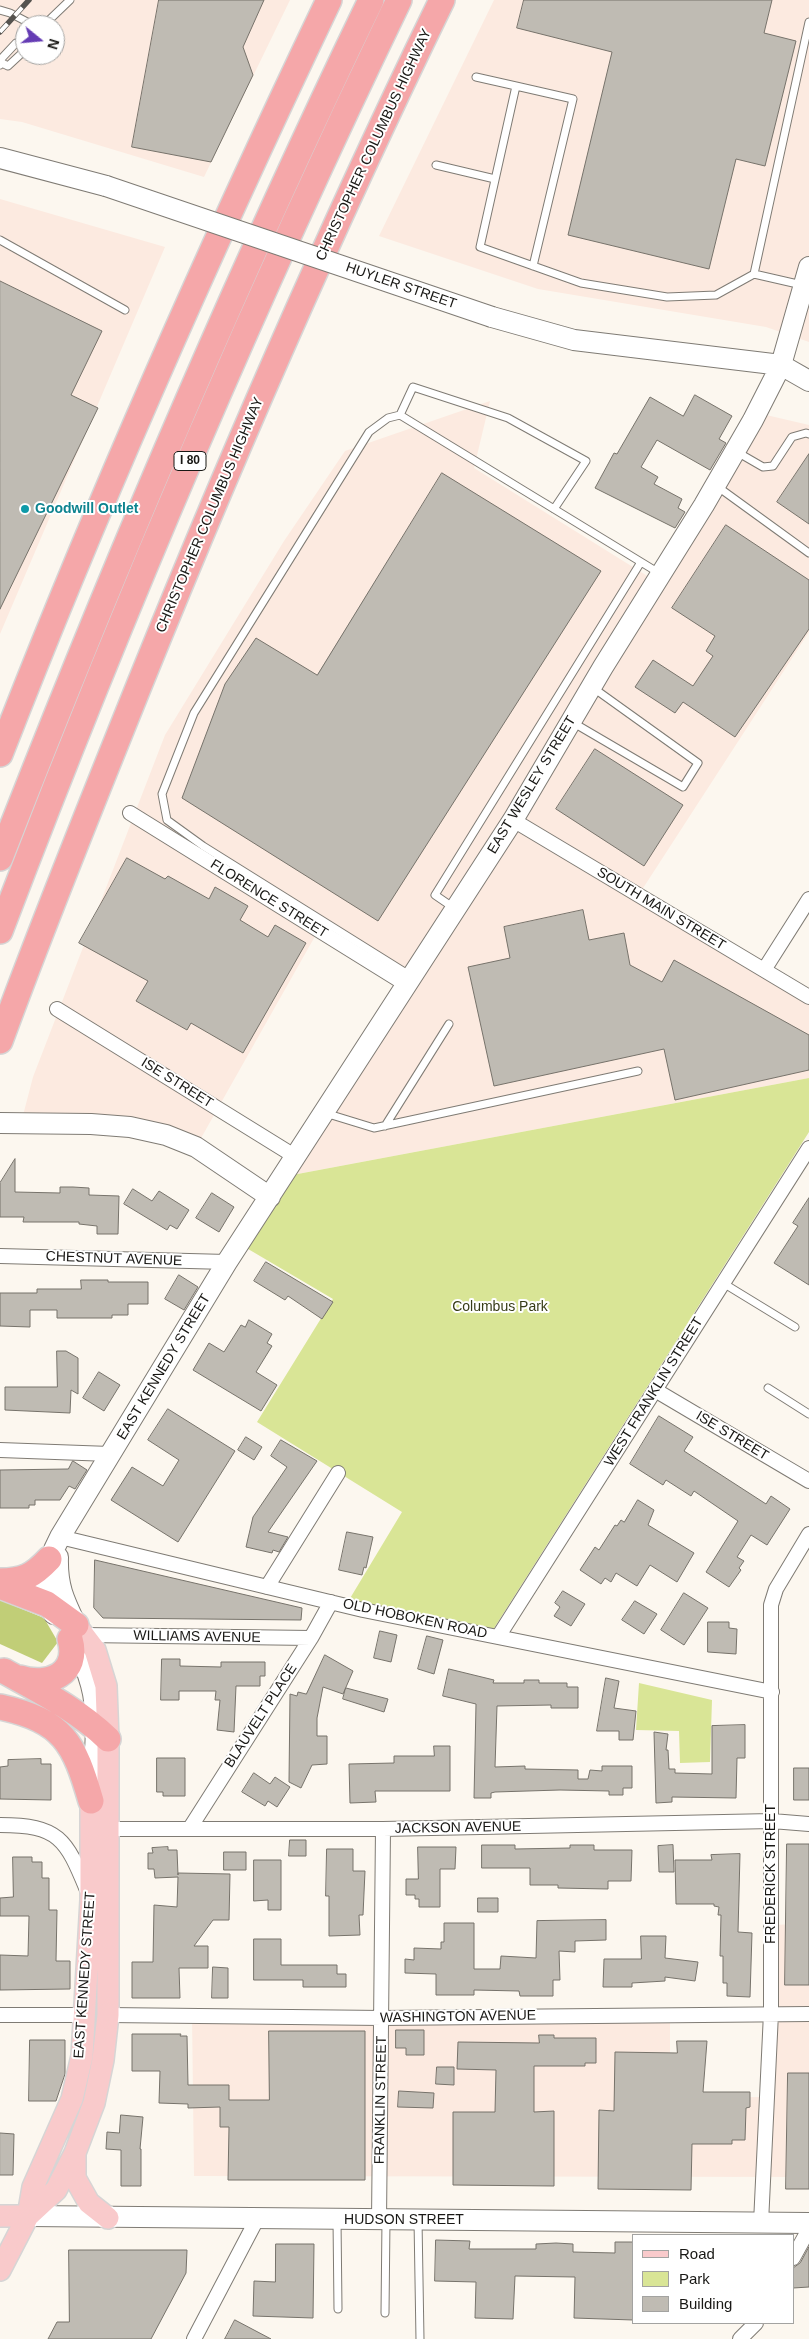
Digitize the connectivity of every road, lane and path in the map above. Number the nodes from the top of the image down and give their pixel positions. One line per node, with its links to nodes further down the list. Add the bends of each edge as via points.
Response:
1 (70, 0): 7 (lane)
2 (329, 0): 35 (highway, via 173,340)
3 (371, 0): 38 (highway, I 80, via 195,384 108,588)
4 (399, 0): 41 (highway, I 80, via 284,246 186,471 80,724)
5 (442, 0): 47 (highway, CHRISTOPHER COLUMBUS HIGHWAY / I 80, via 238,447 161,629)
6 (0, 10): 8 (lane)
7 (54, 15)
8 (15, 17)
9 (809, 22): 20 (lane)
10 (15, 44): 12 (lane, via 1,59)
11 (15, 60): 12 (lane, via 8,66)
12 (1, 64)
13 (476, 77): 14 (lane)
14 (516, 86): 17 (lane); 19 (lane, via 573,99)
15 (0, 158): 23 (street, HUYLER STREET, bridge, via 106,186 492,317 574,340)
16 (436, 165): 17 (lane)
17 (495, 179): 19 (lane, via 480,247)
18 (0, 240): 22 (lane)
19 (533, 266): 20 (lane, via 581,283 667,297 716,296)
20 (754, 274): 21 (lane)
21 (806, 276): 23 (street, EAST WESLEY STREET)
22 (125, 310)
23 (781, 365): 24 (street, HUYLER STREET); 27 (street, EAST WESLEY STREET)
24 (809, 381)
25 (400, 415): 29 (lane); 29 (lane, via 413,387 508,418 586,461); 43 (lane, via 388,418 369,432 194,713 162,794 167,820)
26 (809, 434): 27 (lane, via 792,437 773,466 763,467)
27 (735, 451): 28 (street, EAST WESLEY STREET)
28 (715, 485): 30 (lane); 32 (street, EAST WESLEY STREET)
29 (554, 509): 31 (lane)
30 (809, 553)
31 (641, 562): 32 (lane); 40 (lane, via 435,895)
32 (661, 575): 33 (street, EAST WESLEY STREET)
33 (592, 687): 34 (street, EAST WESLEY STREET); 34 (lane, via 698,763 683,786)
34 (571, 722): 37 (street, EAST WESLEY STREET)
35 (0, 754)
36 (130, 813): 43 (street, FLORENCE STREET)
37 (513, 820): 40 (street, EAST WESLEY STREET); 42 (street, SOUTH MAIN STREET)
38 (0, 858)
39 (809, 899): 42 (street)
40 (456, 909): 43 (street, EAST WESLEY STREET)
41 (0, 931)
42 (764, 970): 44 (street, SOUTH MAIN STREET)
43 (410, 981): 49 (street, EAST WESLEY STREET)
44 (809, 997)
45 (57, 1008): 53 (street, ISE STREET)
46 (449, 1024): 51 (lane)
47 (0, 1040)
48 (638, 1071): 51 (lane)
49 (324, 1113): 51 (lane, via 374,1128); 53 (street, EAST WESLEY STREET)
50 (0, 1123): 54 (street, via 91,1124 130,1127 166,1135 196,1147)
51 (385, 1126)
52 (809, 1148): 57 (street, WEST FRANKLIN STREET)
53 (296, 1157): 54 (street, EAST WESLEY STREET)
54 (270, 1197): 56 (street, EAST KENNEDY STREET)
55 (0, 1256): 56 (street, CHESTNUT AVENUE)
56 (227, 1262): 63 (street, EAST KENNEDY STREET)
57 (723, 1283): 58 (lane); 60 (street, WEST FRANKLIN STREET)
58 (794, 1328)
59 (768, 1388): 61 (lane)
60 (655, 1390): 65 (street, ISE STREET); 74 (street, WEST FRANKLIN STREET)
61 (809, 1414)
62 (0, 1450): 63 (street)
63 (110, 1454): 67 (street, EAST KENNEDY STREET)
64 (338, 1473): 70 (street)
65 (809, 1481)
66 (809, 1534): 77 (street, FREDERICK STREET, via 776,1589 771,1605)
67 (54, 1548): 68 (highway, via 35,1573 15,1581); 70 (street, OLD HOBOKEN ROAD); 72 (street, EAST KENNEDY STREET, via 45,1581); 73 (street, EAST KENNEDY STREET, via 62,1596)
68 (0, 1581)
69 (0, 1586): 72 (highway)
70 (267, 1587): 71 (street, OLD HOBOKEN ROAD)
71 (331, 1602): 74 (street, OLD HOBOKEN ROAD); 75 (street, BLAUVELT PLACE)
72 (48, 1604): 73 (highway)
73 (77, 1633): 75 (street, WILLIAMS AVENUE); 76 (highway, via 71,1661 54,1678 37,1682); 79 (main road, EAST KENNEDY STREET, via 94,1650 106,1686)
74 (498, 1637): 77 (street, OLD HOBOKEN ROAD)
75 (311, 1638): 84 (street, BLAUVELT PLACE)
76 (2, 1669): 79 (highway)
77 (772, 1692): 81 (street, FREDERICK STREET)
78 (0, 1707): 80 (highway, via 35,1717 64,1737 81,1766)
79 (101, 1732): 80 (street, EAST KENNEDY STREET); 85 (main road, EAST KENNEDY STREET)
80 (91, 1802): 87 (main road, EAST KENNEDY STREET)
81 (772, 1821): 83 (street, JACKSON AVENUE); 86 (street, JACKSON AVENUE); 88 (street, FREDERICK STREET)
82 (0, 1824): 87 (street, via 26,1825 58,1836 72,1854)
83 (809, 1824)
84 (190, 1828): 85 (street, JACKSON AVENUE); 86 (street, JACKSON AVENUE)
85 (108, 1829): 92 (main road, EAST KENNEDY STREET)
86 (383, 1829): 93 (street, FRANKLIN STREET)
87 (91, 1900): 89 (main road, EAST KENNEDY STREET)
88 (771, 2013): 90 (street, WASHINGTON AVENUE); 93 (street, WASHINGTON AVENUE); 102 (street, FREDERICK STREET)
89 (86, 2014): 91 (street); 96 (main road, EAST KENNEDY STREET, via 82,2056 72,2099 33,2187)
90 (809, 2014)
91 (0, 2015)
92 (108, 2015): 93 (street, WASHINGTON AVENUE); 94 (main road, EAST KENNEDY STREET, via 104,2060 94,2103)
93 (382, 2018): 100 (street, FRANKLIN STREET)
94 (75, 2153): 96 (main road, EAST KENNEDY STREET, via 56,2190); 97 (main road, via 75,2178 89,2203)
95 (0, 2216): 96 (main road, HUDSON STREET)
96 (28, 2216): 97 (street, HUDSON STREET); 106 (main road)
97 (108, 2218): 98 (street, HUDSON STREET)
98 (257, 2219): 99 (street, HUDSON STREET); 110 (street)
99 (337, 2219): 100 (street, HUDSON STREET); 107 (lane)
100 (383, 2220): 101 (street, HUDSON STREET); 108 (lane)
101 (418, 2220): 102 (street, HUDSON STREET); 111 (lane)
102 (761, 2223): 103 (street, HUDSON STREET)
103 (809, 2223)
104 (809, 2228): 105 (street)
105 (794, 2256)
106 (0, 2270)
107 (338, 2309)
108 (385, 2313)
109 (755, 2324): 112 (street)
110 (194, 2339)
111 (420, 2339)
112 (740, 2339)

